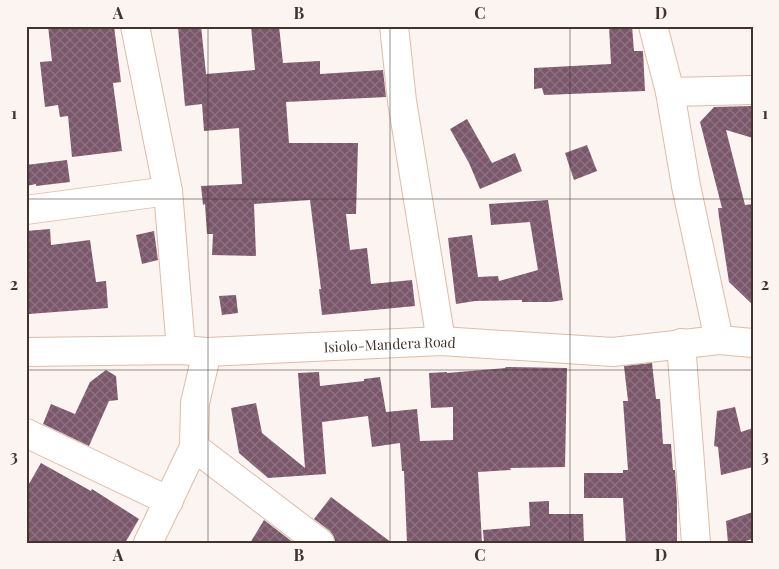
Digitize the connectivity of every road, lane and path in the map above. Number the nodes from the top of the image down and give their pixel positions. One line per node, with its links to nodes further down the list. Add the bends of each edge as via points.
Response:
1 (135, 26): 6 (main road)
2 (394, 26): 9 (main road, via 402,101)
3 (653, 26): 5 (main road)
4 (753, 90): 5 (main road)
5 (670, 92): 8 (main road, via 686,186)
6 (168, 191): 7 (main road); 12 (main road)
7 (26, 210)
8 (719, 340): 10 (main road, Isiolo-Mandera Road); 11 (main road, Isiolo-Mandera Road)
9 (441, 341): 10 (main road, Isiolo-Mandera Road, via 613,352); 12 (main road, Isiolo-Mandera Road)
10 (681, 343): 19 (main road)
11 (753, 343)
12 (194, 351): 13 (main road, Isiolo-Mandera Road); 15 (main road)
13 (26, 352)
14 (26, 433): 16 (main road)
15 (194, 447): 16 (main road); 18 (main road)
16 (169, 501): 17 (main road)
17 (148, 543)
18 (320, 543)
19 (696, 543)

